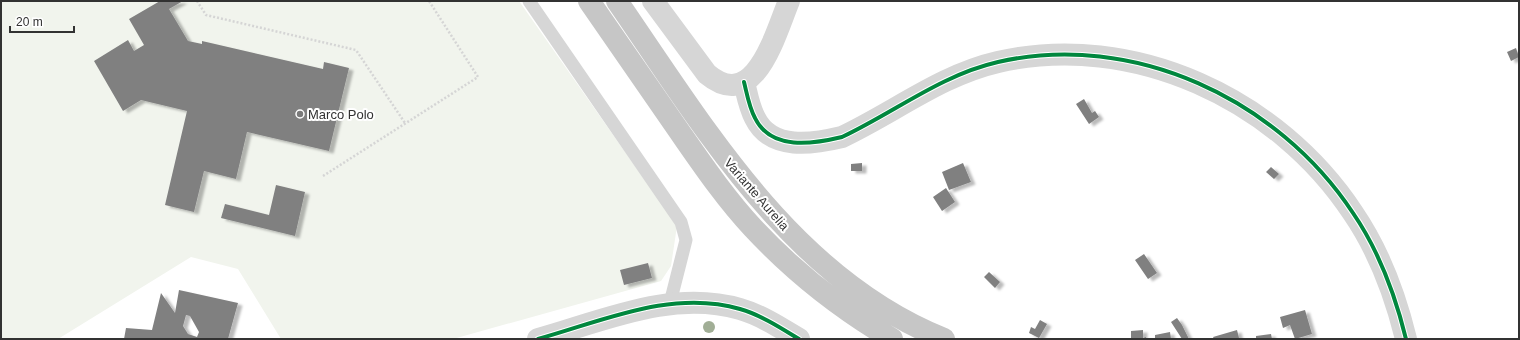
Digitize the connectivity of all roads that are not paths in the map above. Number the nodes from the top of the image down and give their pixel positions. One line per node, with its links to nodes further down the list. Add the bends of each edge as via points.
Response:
1 (529, 1): 7 (lane, via 681,222 686,240)
2 (589, 1): 11 (highway, Variante Aurelia, via 715,182 752,227 787,262 831,298)
3 (617, 1): 12 (highway, Variante Aurelia, via 718,147 775,218 804,246 864,295 903,320)
4 (653, 1): 6 (street, via 707,74 726,86 737,86)
5 (789, 1): 6 (street, via 763,61 754,74)
6 (744, 82): 13 (street, via 755,118 766,132 783,140 807,143 842,137 942,81 997,62 1043,54 1086,54 1142,63 1168,71 1225,97 1264,120 1311,161 1340,194 1372,245 1390,285)
7 (670, 303): 8 (street, via 631,312); 10 (street, via 703,303 741,309)
8 (586, 333): 9 (street)
9 (538, 339)
10 (800, 339)
11 (892, 339)
12 (944, 339)
13 (1406, 339)

